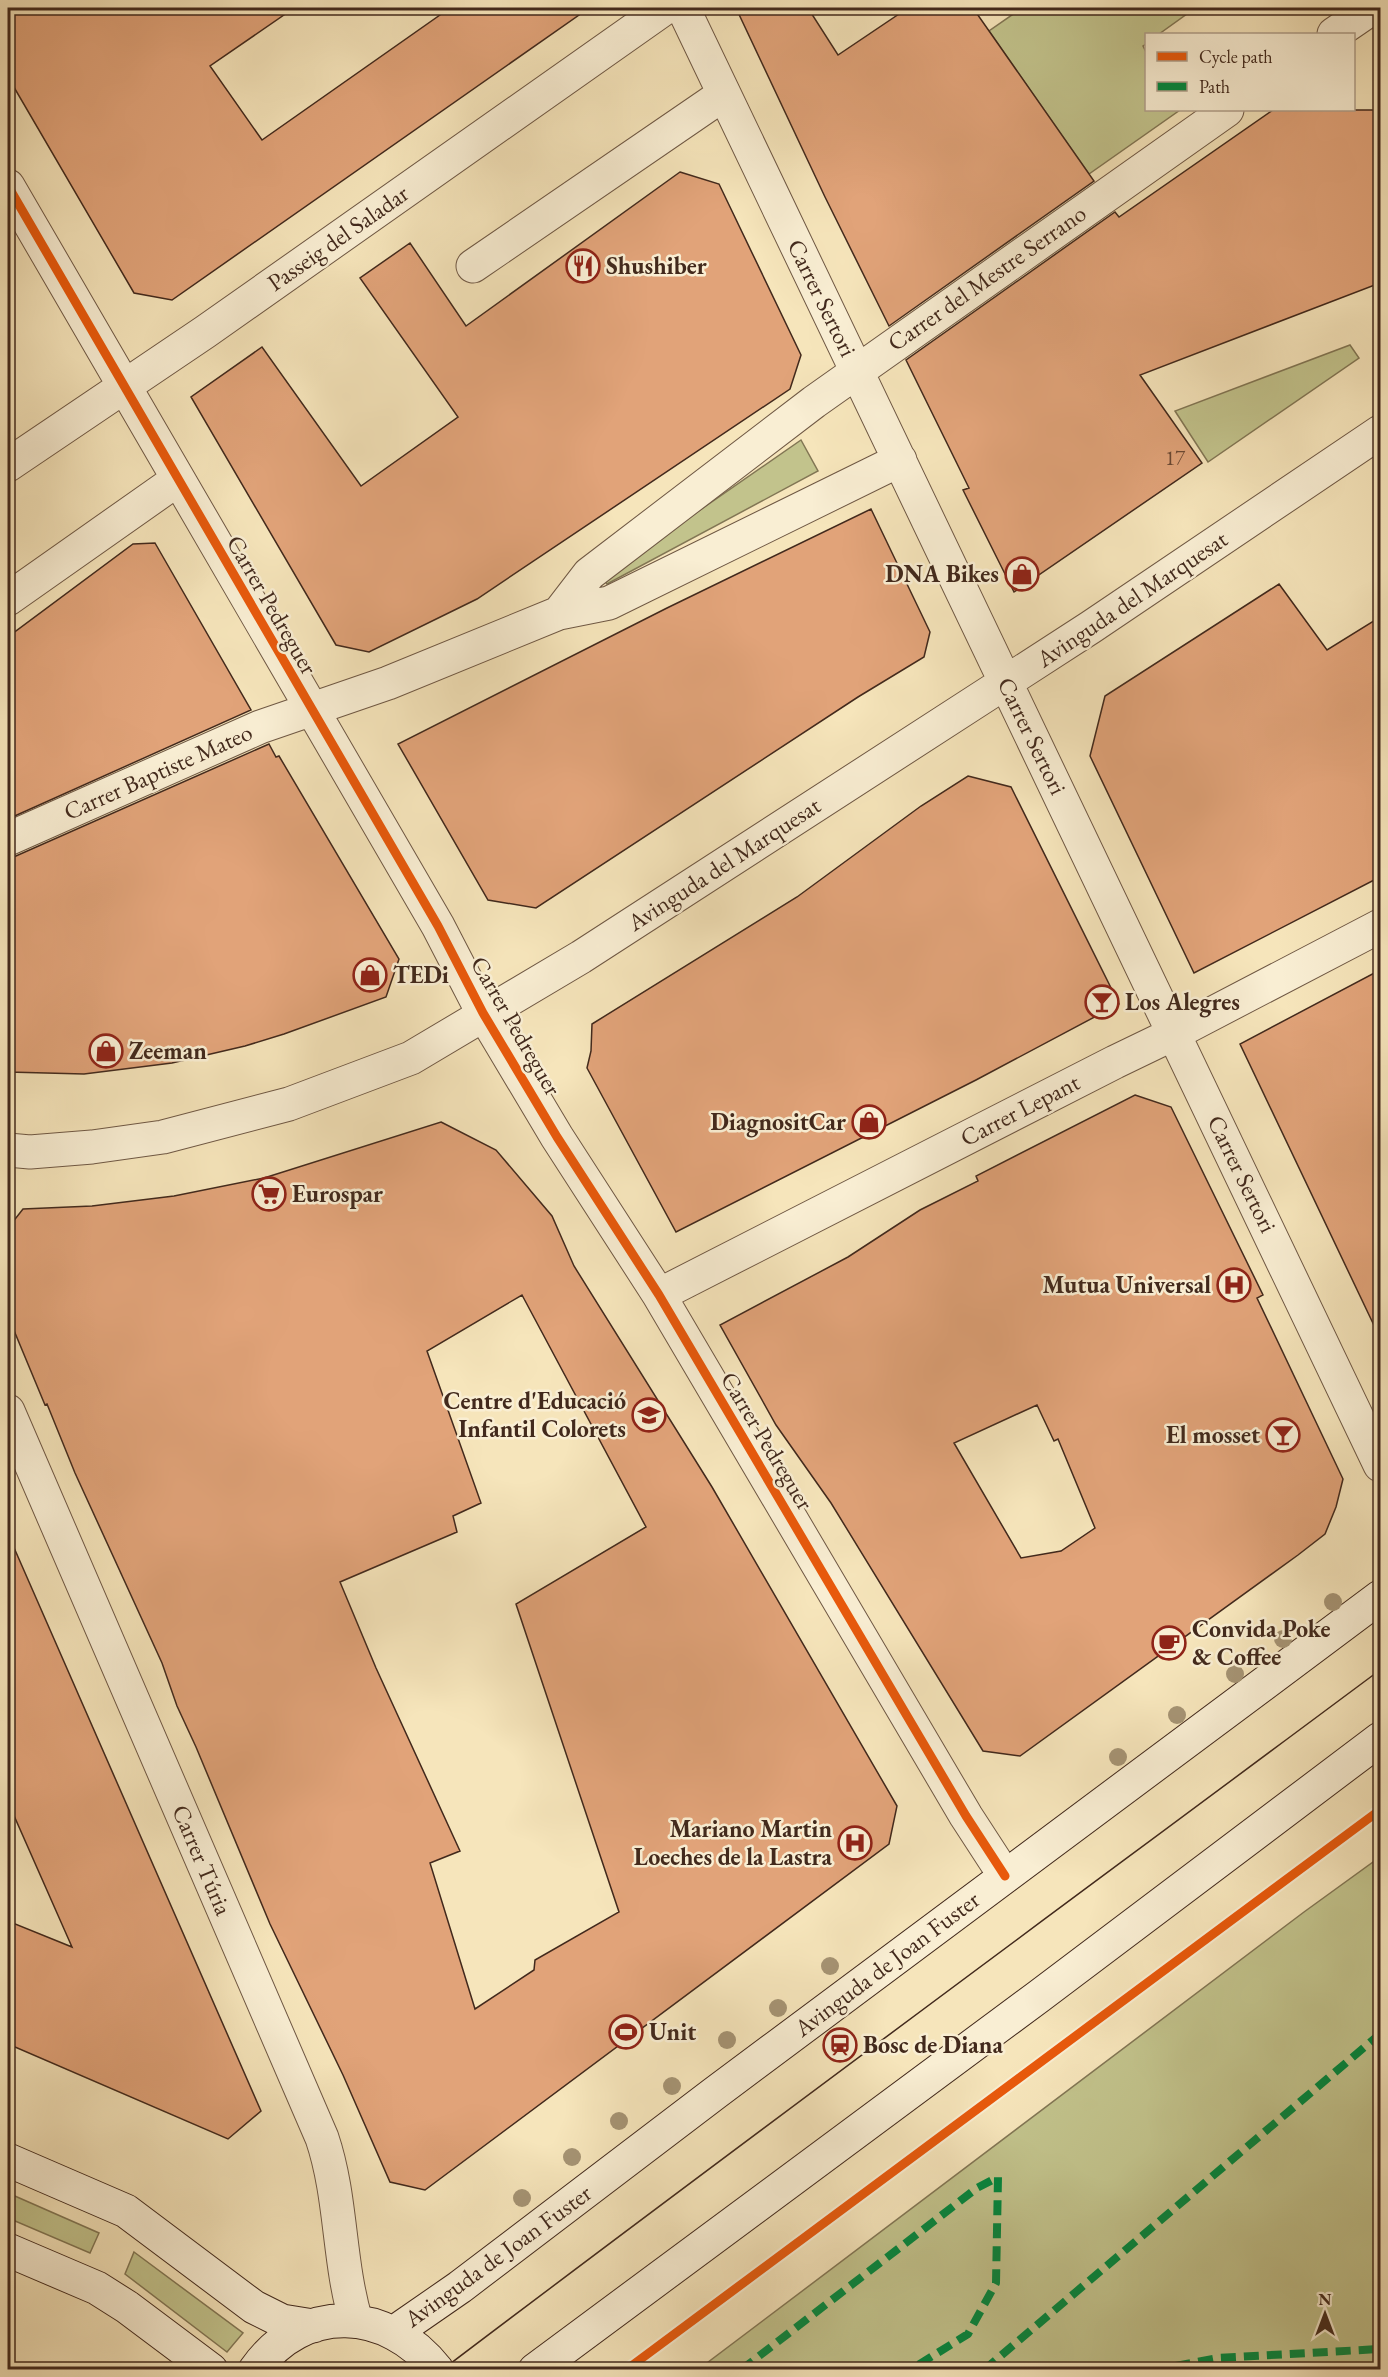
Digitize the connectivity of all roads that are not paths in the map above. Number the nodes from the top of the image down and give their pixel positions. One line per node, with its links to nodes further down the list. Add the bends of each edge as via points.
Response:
1 (665, 8): 10 (street, Passeig del Saladar)
2 (684, 8): 5 (street, Carrer Sertori)
3 (1372, 8): 4 (street)
4 (1335, 33)
5 (724, 94): 8 (street); 9 (street, Carrer Sertori)
6 (1226, 111): 9 (street, Carrer del Mestre Serrano)
7 (8, 186): 10 (street, Carrer Pedreguer)
8 (473, 266)
9 (857, 370): 12 (street, Carrer Sertori); 16 (street, Carrer del Mestre Serrano, via 589,574)
10 (123, 386): 13 (street, Passeig del Saladar); 14 (street, Carrer Pedreguer)
11 (1380, 432): 17 (street, Avinguda del Marquesat)
12 (900, 460): 16 (street, via 609,603); 17 (street, Carrer Sertori)
13 (8, 465)
14 (177, 480): 15 (street); 18 (street, Carrer Pedreguer)
15 (8, 598)
16 (559, 614): 18 (street, via 388,683)
17 (1006, 682): 21 (street, Avinguda del Marquesat, via 581,957); 22 (street, Carrer Sertori)
18 (309, 708): 19 (street, Carrer Baptiste Mateo); 21 (street, Carrer Pedreguer, via 438,926)
19 (8, 840)
20 (1380, 926): 22 (street, Carrer Lepant)
21 (483, 1013): 23 (street, Avinguda del Marquesat, via 411,1058 289,1104 163,1137 92,1147); 24 (street, Carrer Pedreguer)
22 (1173, 1034): 24 (street, Carrer Lepant); 26 (street, Carrer Sertori)
23 (8, 1150)
24 (659, 1295): 29 (street, Carrer Pedreguer)
25 (8, 1411): 32 (street, Carrer Túria, via 322,2138 330,2161 342,2257)
26 (1380, 1465)
27 (1380, 1598): 29 (street, Avinguda de Joan Fuster)
28 (1380, 1739): 38 (street)
29 (1005, 1876): 34 (street, Avinguda de Joan Fuster)
30 (8, 2160): 33 (street, via 126,2211 254,2307 282,2321)
31 (8, 2250): 35 (street, via 98,2288)
32 (356, 2321): 33 (street); 34 (street)
33 (313, 2326): 36 (street, via 276,2347)
34 (395, 2332): 37 (street, via 414,2345)
35 (211, 2370)
36 (255, 2370)
37 (437, 2370)
38 (535, 2370)

